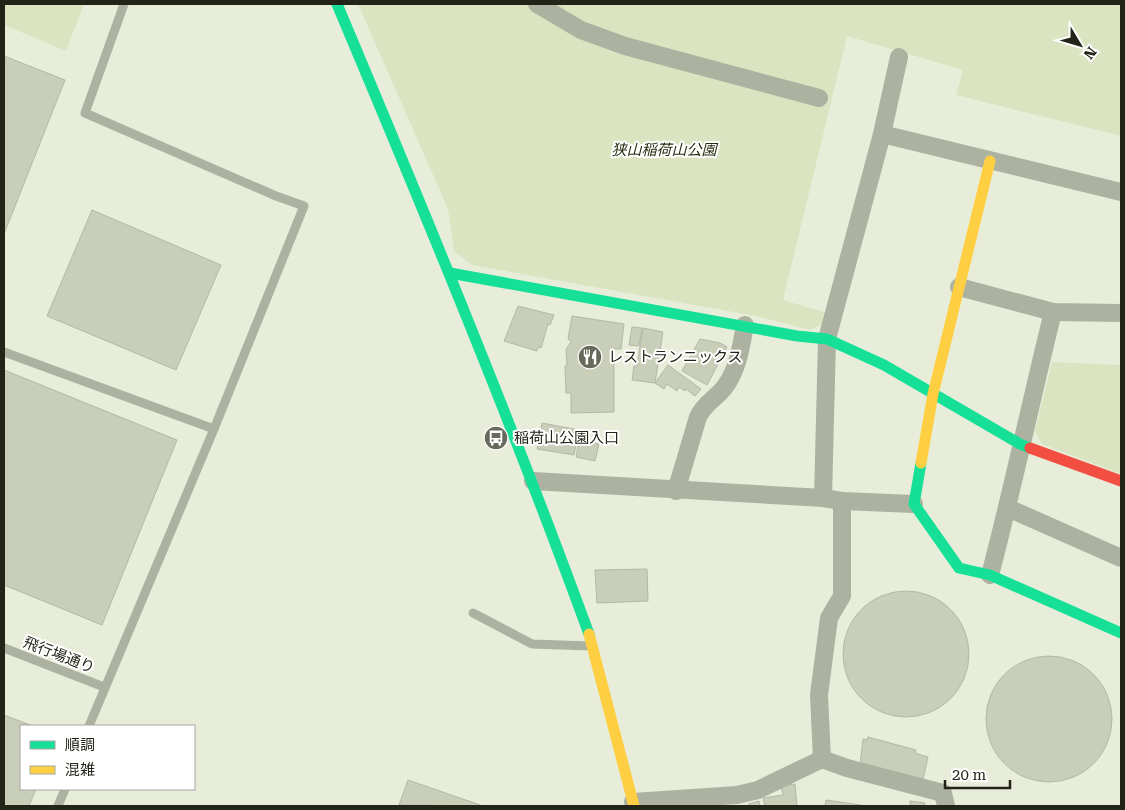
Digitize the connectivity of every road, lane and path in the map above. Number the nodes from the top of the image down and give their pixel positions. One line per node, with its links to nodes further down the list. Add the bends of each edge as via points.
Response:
1 (124, 4): 17 (lane, via 85,113 304,206)
2 (337, 4): 9 (street)
3 (536, 4): 5 (street, via 581,30 625,46)
4 (899, 57): 6 (street)
5 (819, 98)
6 (882, 134): 7 (street); 14 (street)
7 (990, 161): 8 (street); 10 (street)
8 (1121, 192)
9 (450, 273): 13 (street); 20 (street)
10 (960, 287): 11 (street); 16 (street)
11 (1053, 312): 12 (street); 18 (street)
12 (1121, 313)
13 (745, 325): 14 (street); 21 (street, via 734,373 700,411)
14 (827, 339): 16 (street, via 884,365); 22 (street)
15 (4, 352): 17 (lane)
16 (932, 394): 18 (street); 24 (street)
17 (214, 429): 32 (lane)
18 (1020, 444): 19 (street); 25 (street)
19 (1121, 481)
20 (533, 482): 21 (street); 30 (street)
21 (676, 491): 22 (street)
22 (823, 498): 23 (street)
23 (842, 501): 24 (street); 34 (street, via 842,596 829,618 819,695)
24 (914, 504): 27 (street, via 958,568)
25 (1008, 508): 26 (street); 27 (street)
26 (1121, 558)
27 (990, 575): 29 (street)
28 (473, 614): 30 (lane, via 532,644)
29 (1121, 633)
30 (593, 646): 37 (street)
31 (4, 648): 32 (lane, 飛行場通り)
32 (104, 687): 33 (lane)
33 (89, 725)
34 (822, 759): 36 (street); 39 (street, via 943,793)
35 (65, 790): 38 (lane)
36 (738, 801): 37 (street)
37 (634, 804)
38 (58, 806)
39 (946, 806)

